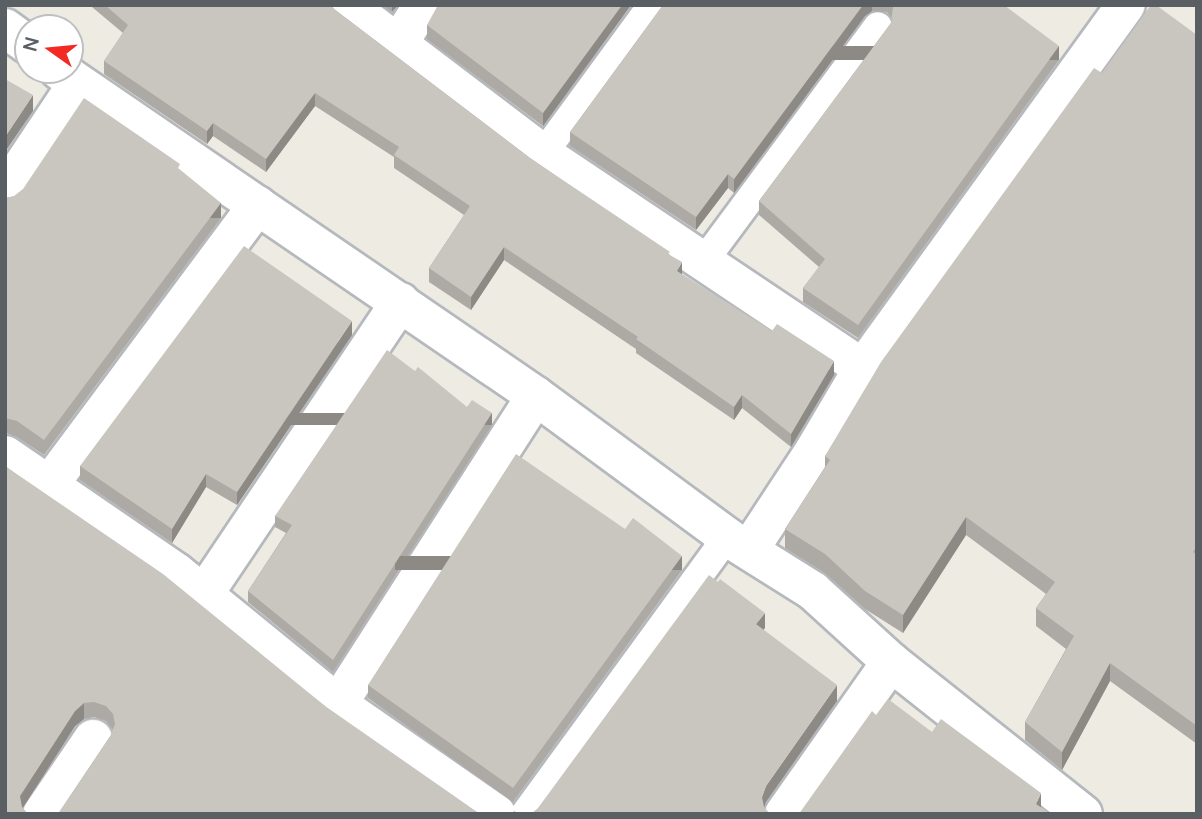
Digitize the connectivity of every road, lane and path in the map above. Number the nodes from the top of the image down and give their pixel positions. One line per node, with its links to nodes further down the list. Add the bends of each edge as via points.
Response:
1 (347, 5): 6 (street)
2 (423, 5): 6 (street)
3 (652, 5): 9 (lane)
4 (1126, 5): 14 (street)
5 (878, 26): 12 (lane)
6 (397, 44): 9 (street)
7 (64, 84): 10 (street)
8 (78, 84): 11 (street)
9 (543, 154): 12 (street)
10 (5, 192)
11 (258, 205): 13 (street); 17 (street)
12 (704, 261): 14 (street)
13 (400, 302): 15 (street); 19 (street)
14 (863, 368): 18 (street, via 814,452)
15 (536, 396): 18 (street); 21 (street)
16 (5, 455): 17 (street)
17 (49, 485): 19 (street)
18 (738, 543): 20 (street, via 813,591); 25 (lane)
19 (204, 594): 21 (street)
20 (891, 662): 26 (street); 27 (street)
21 (338, 704): 24 (street)
22 (93, 738): 23 (street)
23 (43, 814)
24 (496, 814)
25 (525, 814)
26 (784, 814)
27 (1083, 814)

